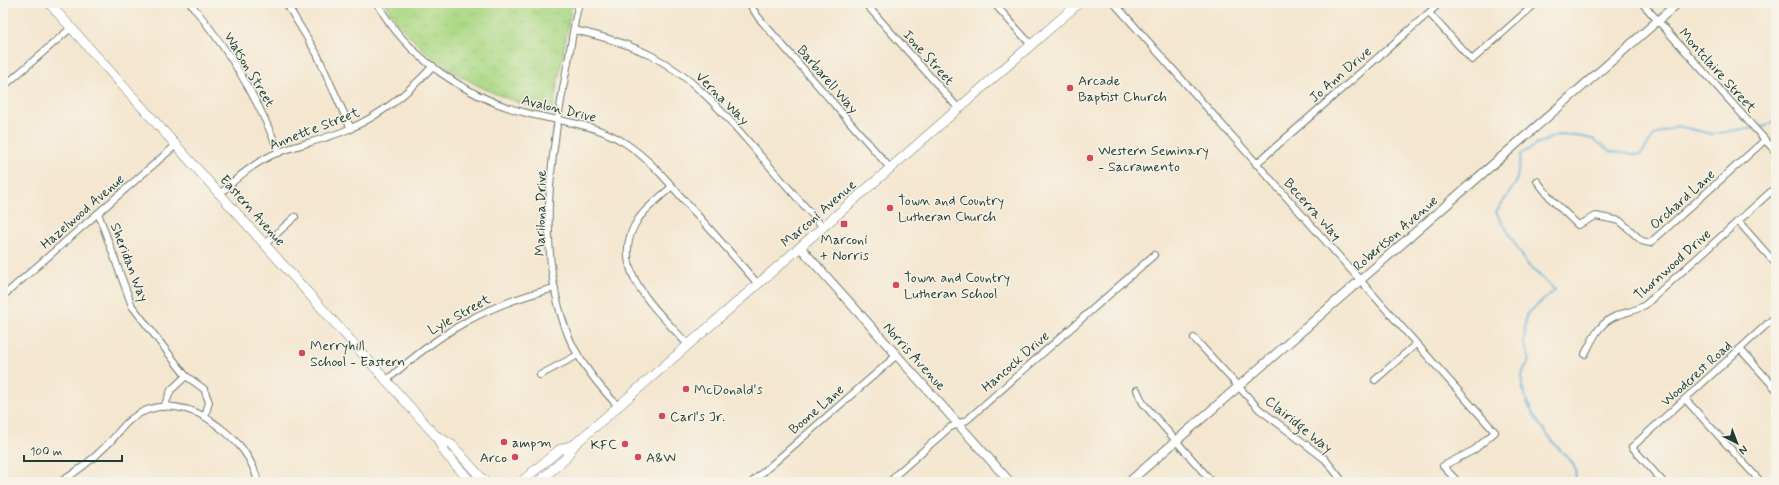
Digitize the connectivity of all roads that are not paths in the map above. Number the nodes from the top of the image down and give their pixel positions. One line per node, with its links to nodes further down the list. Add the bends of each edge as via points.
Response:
1 (49, 3): 17 (main road, Eastern Avenue)
2 (190, 3): 28 (street, Watson Street, via 221,42 246,82)
3 (286, 3): 24 (street, via 317,54)
4 (378, 3): 20 (street, Avalon Drive, via 406,41)
5 (579, 3): 18 (street, Marilona Drive)
6 (749, 3): 30 (street, Barbarell Way, via 758,17)
7 (865, 3): 22 (street, Ione Street)
8 (994, 3): 19 (street)
9 (1080, 3): 19 (main road, Marconi Avenue)
10 (1114, 3): 29 (street, Becerra Way)
11 (1440, 3): 15 (street, Jo Ann Drive)
12 (1536, 3): 15 (street, via 1472,60)
13 (1642, 3): 16 (street, Montclaire Street)
14 (1678, 3): 16 (street, Robertson Avenue)
15 (1429, 13): 29 (street, Jo Ann Drive)
16 (1658, 20): 25 (street, Montclaire Street); 43 (street, Robertson Avenue)
17 (71, 28): 21 (street); 26 (main road, Eastern Avenue)
18 (574, 30): 23 (street, Marilona Drive); 38 (street, Verna Way, via 628,45 652,56 685,77 723,112)
19 (1031, 45): 22 (main road, Marconi Avenue)
20 (433, 66): 23 (street, Avalon Drive, via 462,86 493,102 525,113); 24 (street, Annette Street, via 393,104)
21 (3, 87)
22 (959, 109): 30 (main road, Marconi Avenue)
23 (558, 119): 32 (street, Avalon Drive, via 592,128 624,143 652,164); 45 (street, Marilona Drive, via 550,206)
24 (351, 129): 28 (street, Annette Street)
25 (1766, 140): 27 (street, Montclaire Street); 31 (street, Orchard Lane, via 1650,243 1642,242 1620,221 1613,219 1596,216 1578,225)
26 (176, 145): 34 (main road, Eastern Avenue); 35 (street, Hazelwood Avenue)
27 (1776, 152)
28 (279, 153): 34 (street, Annette Street, via 242,174)
29 (1256, 164): 43 (street, Becerra Way)
30 (890, 168): 38 (main road, Marconi Avenue)
31 (1537, 181)
32 (672, 186): 44 (street, Avalon Drive); 50 (street, via 645,211 635,226 629,240 628,261 632,276 640,289)
33 (1776, 187): 37 (street, Thornwood Drive)
34 (220, 194): 39 (main road, Eastern Avenue)
35 (98, 213): 46 (street, Hazelwood Avenue); 56 (street, Sheridan Way, via 132,306)
36 (295, 217): 39 (street)
37 (1738, 221): 42 (street); 52 (street, Thornwood Drive, via 1645,305 1600,326)
38 (823, 227): 40 (main road, Marconi Avenue)
39 (265, 244): 57 (main road, Eastern Avenue)
40 (800, 247): 44 (main road, Marconi Avenue); 54 (street, Norris Avenue)
41 (1154, 255): 66 (street, Hancock Drive, via 967,420)
42 (1776, 264)
43 (1360, 280): 49 (street, Becerra Way); 59 (street, Robertson Avenue)
44 (758, 284): 50 (main road, Marconi Avenue)
45 (554, 288): 53 (street, Marilona Drive, via 564,324); 57 (street, Lyle Street, via 512,300 472,317 434,340)
46 (3, 296)
47 (1776, 316): 51 (street, Woodcrest Road)
48 (1194, 338): 59 (street, Clairidge Way)
49 (1416, 344): 58 (street); 82 (street, Becerra Way, via 1495,432 1474,450 1444,466)
50 (688, 345): 63 (main road, Marconi Avenue)
51 (1740, 349): 60 (street); 62 (street, Woodcrest Road)
52 (1585, 354)
53 (578, 355): 55 (street); 63 (street, Marilona Drive, via 593,378)
54 (896, 355): 66 (street, Norris Avenue); 76 (street, Boone Lane)
55 (540, 375)
56 (186, 376): 64 (street, via 171,390); 65 (street, Sheridan Way, via 201,386 206,393 208,406)
57 (387, 380): 67 (main road, Eastern Avenue)
58 (1375, 380)
59 (1238, 387): 68 (street, Robertson Avenue); 81 (street, Clairidge Way, via 1266,415 1324,459)
60 (1776, 389)
61 (1137, 390): 68 (street, via 1143,403)
62 (1685, 399): 83 (street, Woodcrest Road, via 1632,447); 84 (street)
63 (618, 406): 69 (main road, Marconi Avenue)
64 (164, 407): 65 (street, via 186,409); 70 (street, via 149,410 131,419 95,456)
65 (205, 416): 71 (street, via 240,445 252,464)
66 (958, 424): 77 (street, Hancock Drive, via 949,428); 78 (street, Norris Avenue)
67 (436, 436): 72 (main road, Eastern Avenue, via 445,453); 73 (main road, Eastern Avenue, via 452,445)
68 (1176, 441): 79 (street, Robertson Avenue); 80 (street)
69 (575, 444): 74 (main road, Marconi Avenue, via 559,450); 75 (main road, Marconi Avenue, via 565,459)
70 (60, 482)
71 (258, 482)
72 (471, 482)
73 (485, 482)
74 (521, 482)
75 (538, 482)
76 (752, 482)
77 (890, 482)
78 (1010, 482)
79 (1129, 482)
80 (1212, 482)
81 (1343, 482)
82 (1458, 482)
83 (1663, 482)
84 (1761, 482)

